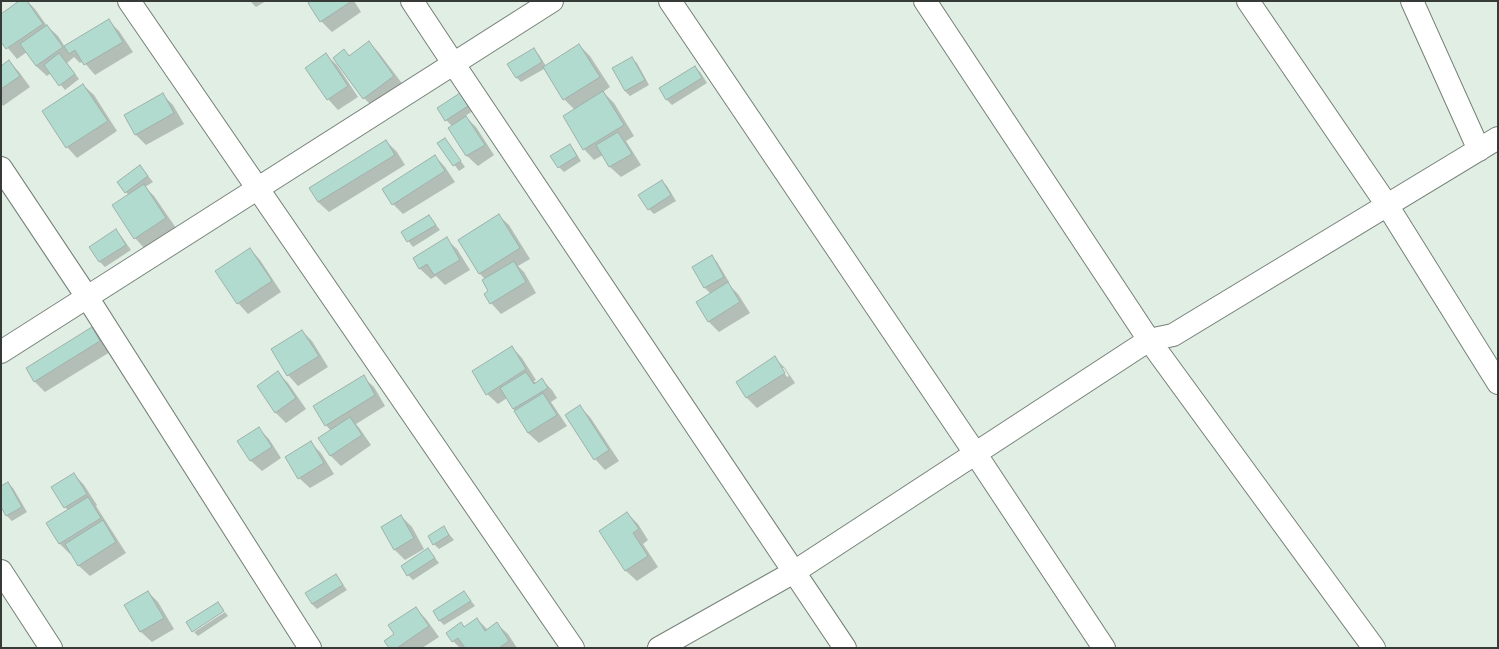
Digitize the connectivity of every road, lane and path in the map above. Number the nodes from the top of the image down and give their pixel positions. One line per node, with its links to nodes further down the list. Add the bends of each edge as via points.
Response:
1 (129, 1): 12 (street)
2 (412, 1): 8 (street)
3 (552, 1): 8 (street)
4 (670, 1): 18 (street)
5 (925, 1): 15 (street)
6 (1248, 1): 13 (street)
7 (1412, 1): 10 (street)
8 (453, 63): 12 (street); 20 (street)
9 (1498, 138): 10 (street)
10 (1479, 150): 13 (street)
11 (1, 168): 14 (street)
12 (258, 188): 14 (street); 23 (street)
13 (1387, 205): 15 (street, via 1173,335); 17 (street)
14 (87, 297): 16 (street); 22 (street)
15 (1149, 340): 18 (street); 27 (street)
16 (1, 352)
17 (1498, 383)
18 (975, 453): 20 (street); 26 (street)
19 (1, 571): 21 (street)
20 (794, 572): 24 (street); 25 (street)
21 (51, 648)
22 (310, 648)
23 (573, 648)
24 (659, 648)
25 (845, 648)
26 (1104, 648)
27 (1374, 648)

